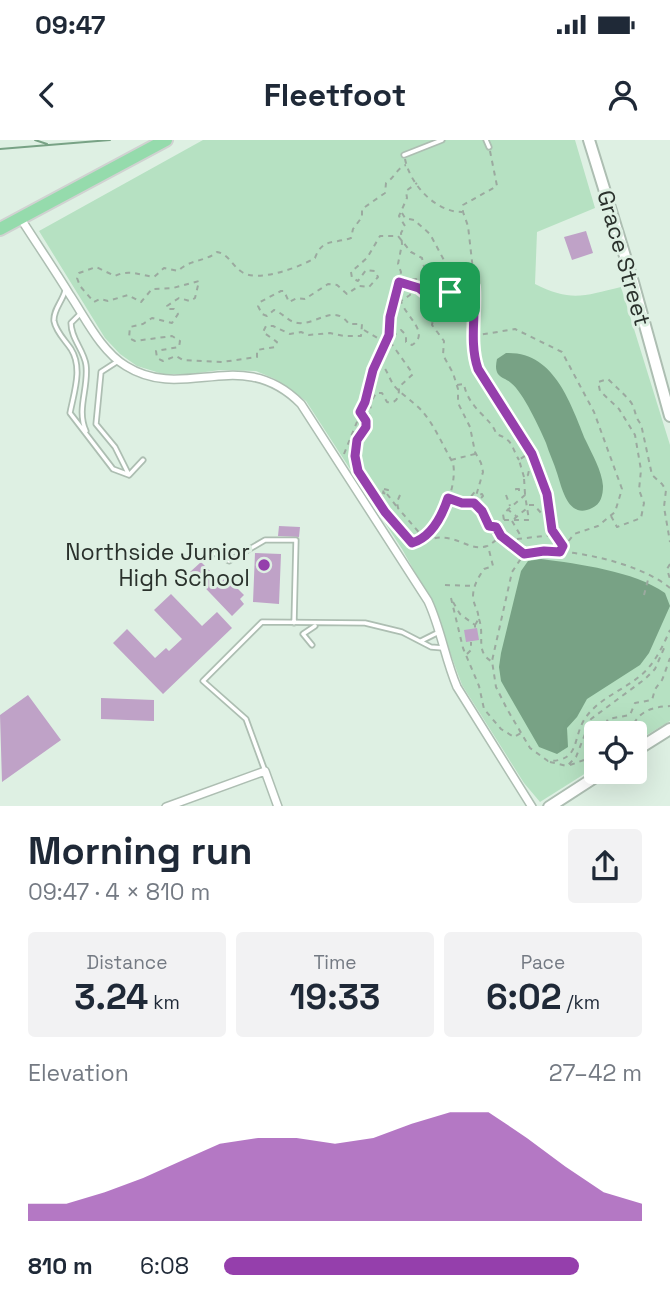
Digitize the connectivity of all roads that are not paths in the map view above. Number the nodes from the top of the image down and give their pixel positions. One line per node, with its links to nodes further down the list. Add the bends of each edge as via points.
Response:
1 (166, 140): 7 (highway)
2 (442, 140): 6 (lane)
3 (486, 140): 5 (lane)
4 (589, 140): 12 (main road, Grace Street)
5 (489, 147)
6 (404, 155)
7 (21, 219): 8 (highway); 9 (street)
8 (0, 229)
9 (66, 288): 10 (street); 13 (lane, via 54,320 76,360 70,413)
10 (81, 312): 11 (street); 13 (lane, via 71,323 71,332 86,363 81,420)
11 (118, 361): 15 (lane, via 101,373 96,424); 19 (street, via 164,380 244,374 282,387 301,404 338,460 428,601)
12 (670, 416)
13 (90, 440): 15 (lane, via 113,469)
14 (143, 460): 15 (lane)
15 (129, 474)
16 (212, 552): 17 (lane, via 229,561 265,540 296,540)
17 (294, 623): 18 (lane); 25 (lane, via 262,622 203,681 246,719)
18 (317, 625): 20 (lane, via 365,623); 21 (lane, via 303,634)
19 (439, 632): 20 (lane); 22 (street)
20 (421, 641): 22 (lane)
21 (312, 645)
22 (443, 648): 29 (street, via 466,703)
23 (670, 729): 24 (main road)
24 (647, 743)
25 (265, 771): 27 (street); 28 (street)
26 (584, 784): 30 (main road)
27 (169, 806)
28 (278, 806)
29 (531, 806)
30 (551, 806)

